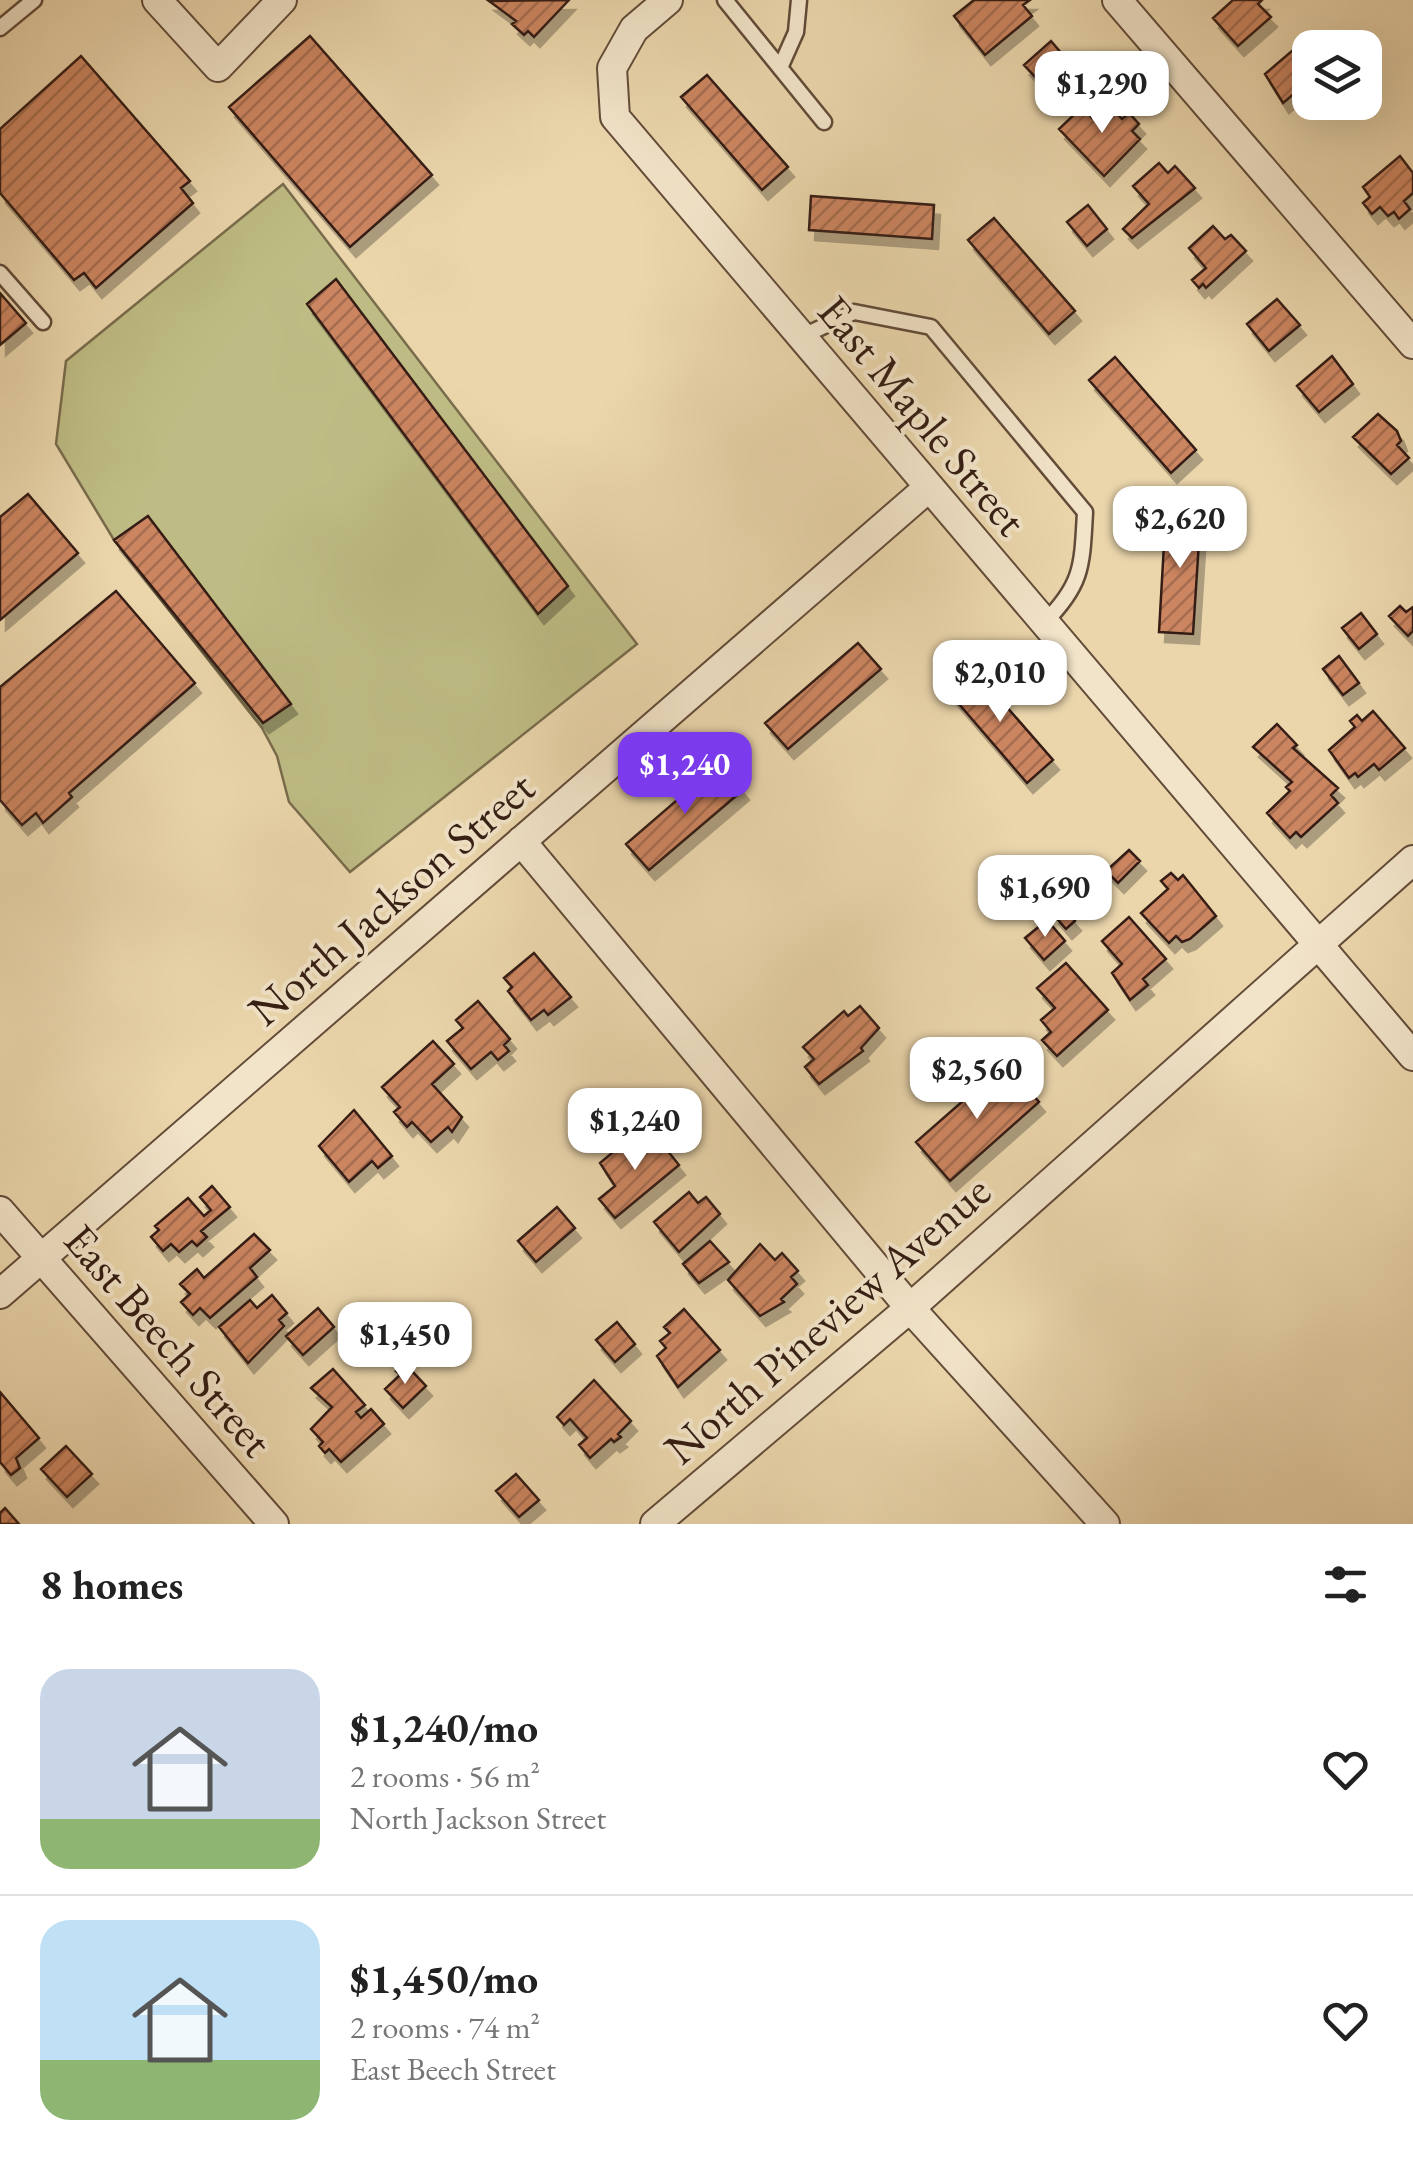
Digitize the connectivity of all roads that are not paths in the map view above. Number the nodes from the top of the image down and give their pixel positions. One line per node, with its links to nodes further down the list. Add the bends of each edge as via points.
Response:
1 (34, 0): 8 (lane)
2 (158, 0): 3 (street, via 218,67)
3 (282, 0)
4 (668, 0): 13 (street, East Maple Street, via 634,30 612,68 615,117)
5 (725, 0): 9 (lane)
6 (800, 0): 9 (lane, via 796,32)
7 (1117, 0): 14 (street)
8 (0, 28)
9 (780, 68): 10 (lane)
10 (824, 122)
11 (0, 272): 12 (lane)
12 (43, 322)
13 (801, 337): 15 (street, East Maple Street); 16 (lane, via 854,312 932,327 1086,512 1081,576)
14 (1413, 344)
15 (928, 488): 16 (street, East Maple Street); 17 (street, North Jackson Street)
16 (1044, 623): 19 (street, East Maple Street)
17 (522, 841): 22 (street, North Jackson Street); 24 (street)
18 (1413, 860): 19 (street, North Pineview Avenue)
19 (1315, 943): 20 (street, East Maple Street); 24 (street, North Pineview Avenue)
20 (1413, 1056)
21 (0, 1211): 22 (street, East Beech Street)
22 (41, 1258): 23 (street, North Jackson Street); 25 (street, East Beech Street)
23 (0, 1294)
24 (910, 1308): 26 (street, North Pineview Avenue); 27 (street)
25 (274, 1524)
26 (656, 1524)
27 (1104, 1524)

